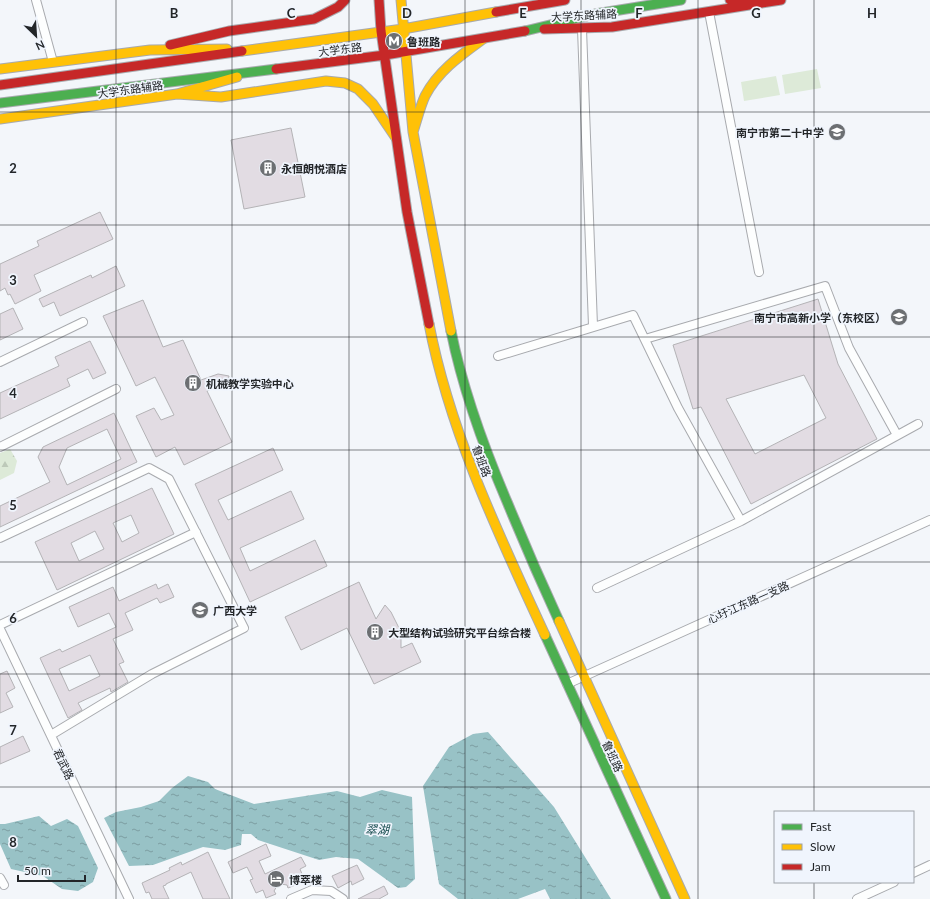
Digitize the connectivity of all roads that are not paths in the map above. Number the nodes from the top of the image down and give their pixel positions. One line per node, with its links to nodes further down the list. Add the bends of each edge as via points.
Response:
1 (36, 0): 20 (street)
2 (345, 0): 17 (main road, via 338,7 314,19 229,31)
3 (379, 0): 14 (main road, 鲁班路)
4 (400, 0): 11 (main road, 鲁班路)
5 (564, 0): 11 (main road, 大学东路)
6 (681, 0): 13 (main road, 大学东路, via 594,14)
7 (730, 0): 9 (main road)
8 (781, 0): 9 (main road, 大学东路辅路)
9 (759, 4): 10 (main road, 大学东路辅路)
10 (709, 12): 12 (main road, 大学东路辅路, via 612,27); 29 (street)
11 (403, 28): 14 (main road, 大学东路); 18 (main road, 鲁班路)
12 (582, 28): 13 (main road, 大学东路辅路); 31 (street)
13 (530, 30): 15 (main road, 大学东路)
14 (381, 31): 16 (main road, 大学东路); 19 (main road, 鲁班路)
15 (486, 37): 18 (main road, 大学东路); 27 (main road, via 455,59 438,77 425,98)
16 (260, 49): 17 (main road); 23 (main road, 大学东路)
17 (150, 50): 20 (main road)
18 (405, 51): 19 (main road, 大学东路); 27 (main road, 鲁班路)
19 (385, 55): 22 (main road, 大学东路); 28 (main road, 鲁班路)
20 (53, 62): 21 (main road)
21 (0, 69)
22 (262, 70): 24 (main road, 大学东路辅路); 25 (main road, 大学东路)
23 (0, 85)
24 (177, 94): 26 (main road, 大学东路辅路); 28 (main road, via 221,96 326,81 346,83 358,89 373,104)
25 (0, 103)
26 (0, 119)
27 (413, 132): 46 (main road, 鲁班路, via 457,362 472,410 488,458)
28 (396, 138): 47 (main road, 鲁班路, via 407,212 436,360 452,414 473,472)
29 (758, 272)
30 (83, 322): 34 (street)
31 (593, 326): 32 (street, via 633,315); 33 (street)
32 (645, 339): 37 (street, via 825,286 848,348); 40 (street, via 678,408)
33 (498, 356)
34 (0, 362)
35 (116, 390): 38 (street)
36 (918, 424): 37 (street)
37 (897, 436): 40 (street)
38 (0, 447)
39 (930, 520): 46 (street, 心圩江东路一支路)
40 (741, 521): 43 (street)
41 (196, 532): 42 (street, via 169,478 149,468); 44 (street); 48 (street, via 244,628 152,674)
42 (0, 538)
43 (597, 588)
44 (0, 625)
45 (0, 629): 48 (street, 君武路)
46 (584, 676): 47 (street, 心圩江东路一支路); 56 (main road, 鲁班路)
47 (566, 684): 55 (main road, 鲁班路)
48 (51, 735): 52 (street, 君武路)
49 (930, 866): 50 (street)
50 (914, 873)
51 (892, 883): 57 (street)
52 (129, 899)
53 (292, 899): 54 (street, via 312,890 331,891)
54 (343, 899)
55 (666, 899)
56 (685, 899)
57 (857, 899)

